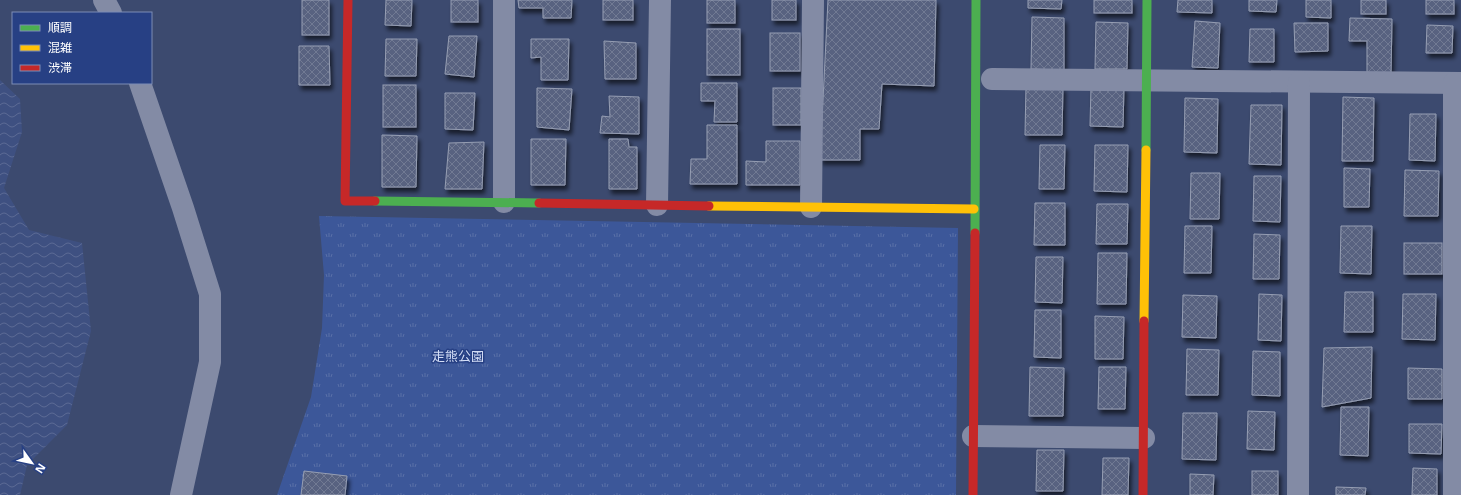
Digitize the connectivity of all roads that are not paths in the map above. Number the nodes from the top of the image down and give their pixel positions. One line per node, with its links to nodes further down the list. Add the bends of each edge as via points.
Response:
1 (104, 0): 8 (street)
2 (348, 0): 14 (street, via 345,202)
3 (504, 0): 14 (street)
4 (660, 0): 15 (street)
5 (813, 0): 16 (street)
6 (976, 0): 17 (street)
7 (1147, 0): 10 (street)
8 (110, 12)
9 (992, 79): 10 (street)
10 (1147, 81): 11 (street); 19 (street)
11 (1299, 82): 12 (street); 23 (street)
12 (1457, 83): 24 (street)
13 (140, 84): 20 (street, via 210,294 210,362)
14 (504, 202): 15 (street)
15 (657, 205): 16 (street)
16 (811, 207): 17 (street)
17 (974, 209): 18 (street)
18 (973, 436): 19 (street); 21 (street)
19 (1144, 438): 22 (street)
20 (181, 495)
21 (973, 495)
22 (1143, 495)
23 (1298, 495)
24 (1454, 495)

